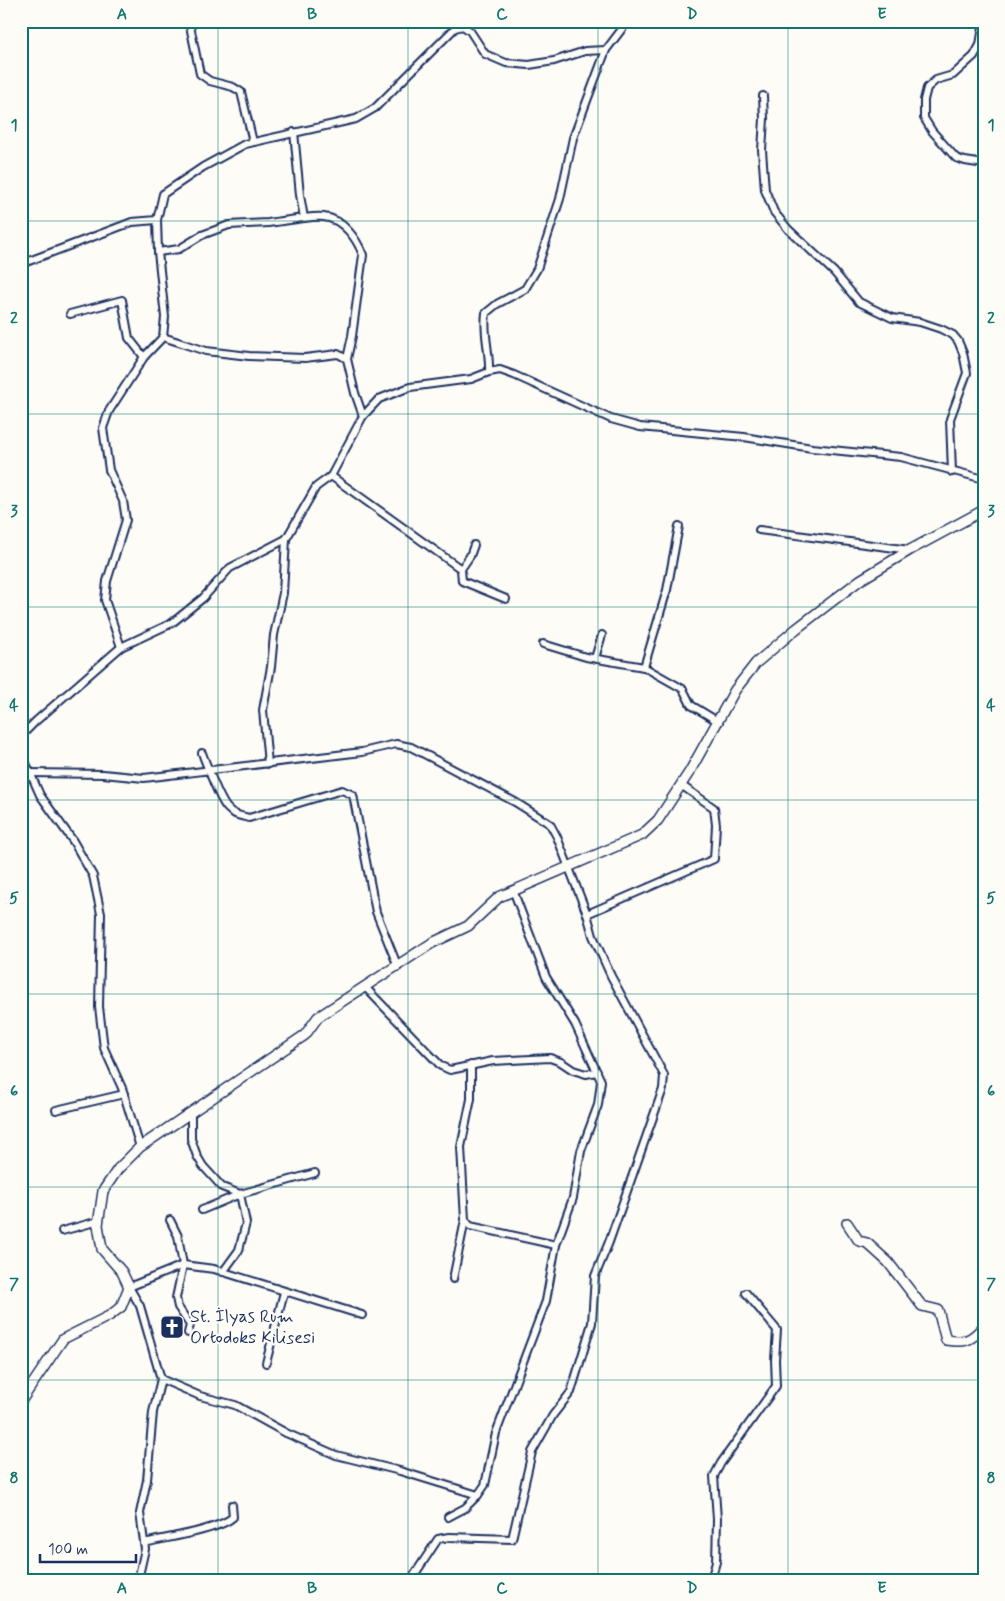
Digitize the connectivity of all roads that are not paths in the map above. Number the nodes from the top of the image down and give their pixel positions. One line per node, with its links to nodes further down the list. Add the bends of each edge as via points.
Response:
1 (188, 21): 7 (street, via 200,74 240,92)
2 (628, 21): 4 (street)
3 (984, 21): 8 (street, via 980,45 974,56 953,75 936,80 927,88 924,118 956,158)
4 (606, 50): 6 (street, via 585,51 529,65 506,63 485,54 463,26 455,28 375,108 356,119); 17 (street, via 573,138 560,199 537,269 526,289 486,313 484,324)
5 (763, 96): 19 (street, via 765,190 774,212 859,302 892,318 941,328 953,334 958,341 967,373 950,419)
6 (294, 132): 7 (street); 9 (street)
7 (253, 142): 10 (street, via 203,167 163,194)
8 (984, 164)
9 (304, 218): 11 (street, via 229,225 202,235 179,249); 16 (street, via 326,217 339,223 350,232 363,254)
10 (157, 220): 11 (street); 12 (street, via 132,222)
11 (158, 252): 14 (street, via 165,317)
12 (21, 264)
13 (70, 314): 15 (street, via 122,300 129,338)
14 (163, 337): 15 (street); 16 (street, via 206,351 305,358 338,354)
15 (144, 358): 32 (street, via 109,411 103,428 109,470 123,502 126,520 107,580 105,600)
16 (347, 359): 18 (street)
17 (489, 372): 18 (street, via 471,379 410,387 379,399); 19 (street, via 500,370 514,374 611,419 640,427 901,457)
18 (363, 416): 20 (street)
19 (952, 472): 21 (street)
20 (331, 476): 25 (street, via 316,486); 28 (street)
21 (984, 478)
22 (984, 510): 27 (street)
23 (679, 526): 34 (street, via 667,590)
24 (759, 530): 27 (street)
25 (286, 539): 32 (street, via 230,568 203,598 172,623); 39 (street, via 283,593 263,710)
26 (474, 545): 28 (street)
27 (910, 550): 35 (street, via 860,580 756,662 735,690)
28 (461, 569): 29 (street, via 462,581)
29 (506, 599)
30 (602, 634): 33 (street)
31 (543, 644): 33 (street)
32 (121, 647): 36 (street)
33 (596, 658): 34 (street)
34 (644, 667): 35 (street, via 684,689 691,705)
35 (719, 722): 42 (street)
36 (21, 736)
37 (21, 752): 41 (street)
38 (202, 753): 40 (street)
39 (268, 764): 40 (street); 43 (street, via 362,752 396,744 411,747 550,824)
40 (208, 771): 41 (street, via 144,778); 46 (street, via 226,808 249,818 342,790 353,795 376,912)
41 (30, 772): 50 (street, via 40,795 93,876 101,914 99,1007 104,1048)
42 (681, 785): 43 (street, via 658,820 642,835); 45 (street, via 714,808 714,859)
43 (568, 867): 44 (street); 45 (street)
44 (513, 890): 46 (street, via 499,896 468,926 432,943); 49 (street, via 546,977 575,1024)
45 (587, 914): 80 (street, via 611,976 664,1075 663,1088 595,1276 592,1323 571,1392 553,1415 532,1452 512,1539 438,1539)
46 (398, 967): 47 (street)
47 (365, 987): 48 (street, via 441,1066 450,1070); 52 (street, via 318,1017 305,1035)
48 (471, 1065): 49 (street, via 550,1058 586,1074); 58 (street, via 471,1099 461,1147)
49 (597, 1072): 62 (street, via 601,1081 598,1105 581,1151 574,1198)
50 (124, 1094): 51 (street); 53 (street)
51 (56, 1110)
52 (191, 1112): 53 (street); 55 (street, via 191,1139 197,1156 222,1187)
53 (140, 1148): 59 (street, via 118,1169 102,1191)
54 (315, 1173): 55 (street)
55 (240, 1194): 56 (street); 64 (street, via 246,1223 239,1250)
56 (202, 1210)
57 (170, 1220): 63 (street, via 178,1236)
58 (465, 1220): 62 (street, via 470,1226); 65 (street)
59 (99, 1221): 61 (street); 66 (street, via 102,1249 122,1272)
60 (847, 1223): 70 (street, via 858,1241 867,1243 888,1262 922,1306 938,1310 946,1340 960,1342 974,1338)
61 (62, 1231)
62 (556, 1245): 75 (street, via 546,1301 496,1433 485,1485)
63 (183, 1265): 64 (street); 66 (street); 71 (street, via 176,1298 190,1324)
64 (223, 1272): 67 (street)
65 (453, 1280)
66 (129, 1287): 73 (street, via 140,1306); 74 (street, via 121,1307 63,1339)
67 (284, 1292): 69 (street); 72 (street)
68 (746, 1293): 81 (street, via 777,1330 776,1386 714,1476 718,1519 716,1562)
69 (362, 1315)
70 (984, 1326)
71 (188, 1333)
72 (266, 1363)
73 (161, 1379): 75 (street, via 200,1396 235,1404 286,1433 336,1455); 78 (street, via 153,1412 147,1480 140,1513)
74 (21, 1401)
75 (478, 1495): 77 (street, via 465,1508)
76 (232, 1505): 78 (street, via 233,1517 228,1521)
77 (448, 1517)
78 (144, 1543): 79 (street)
79 (138, 1580)
80 (411, 1580)
81 (711, 1580)

